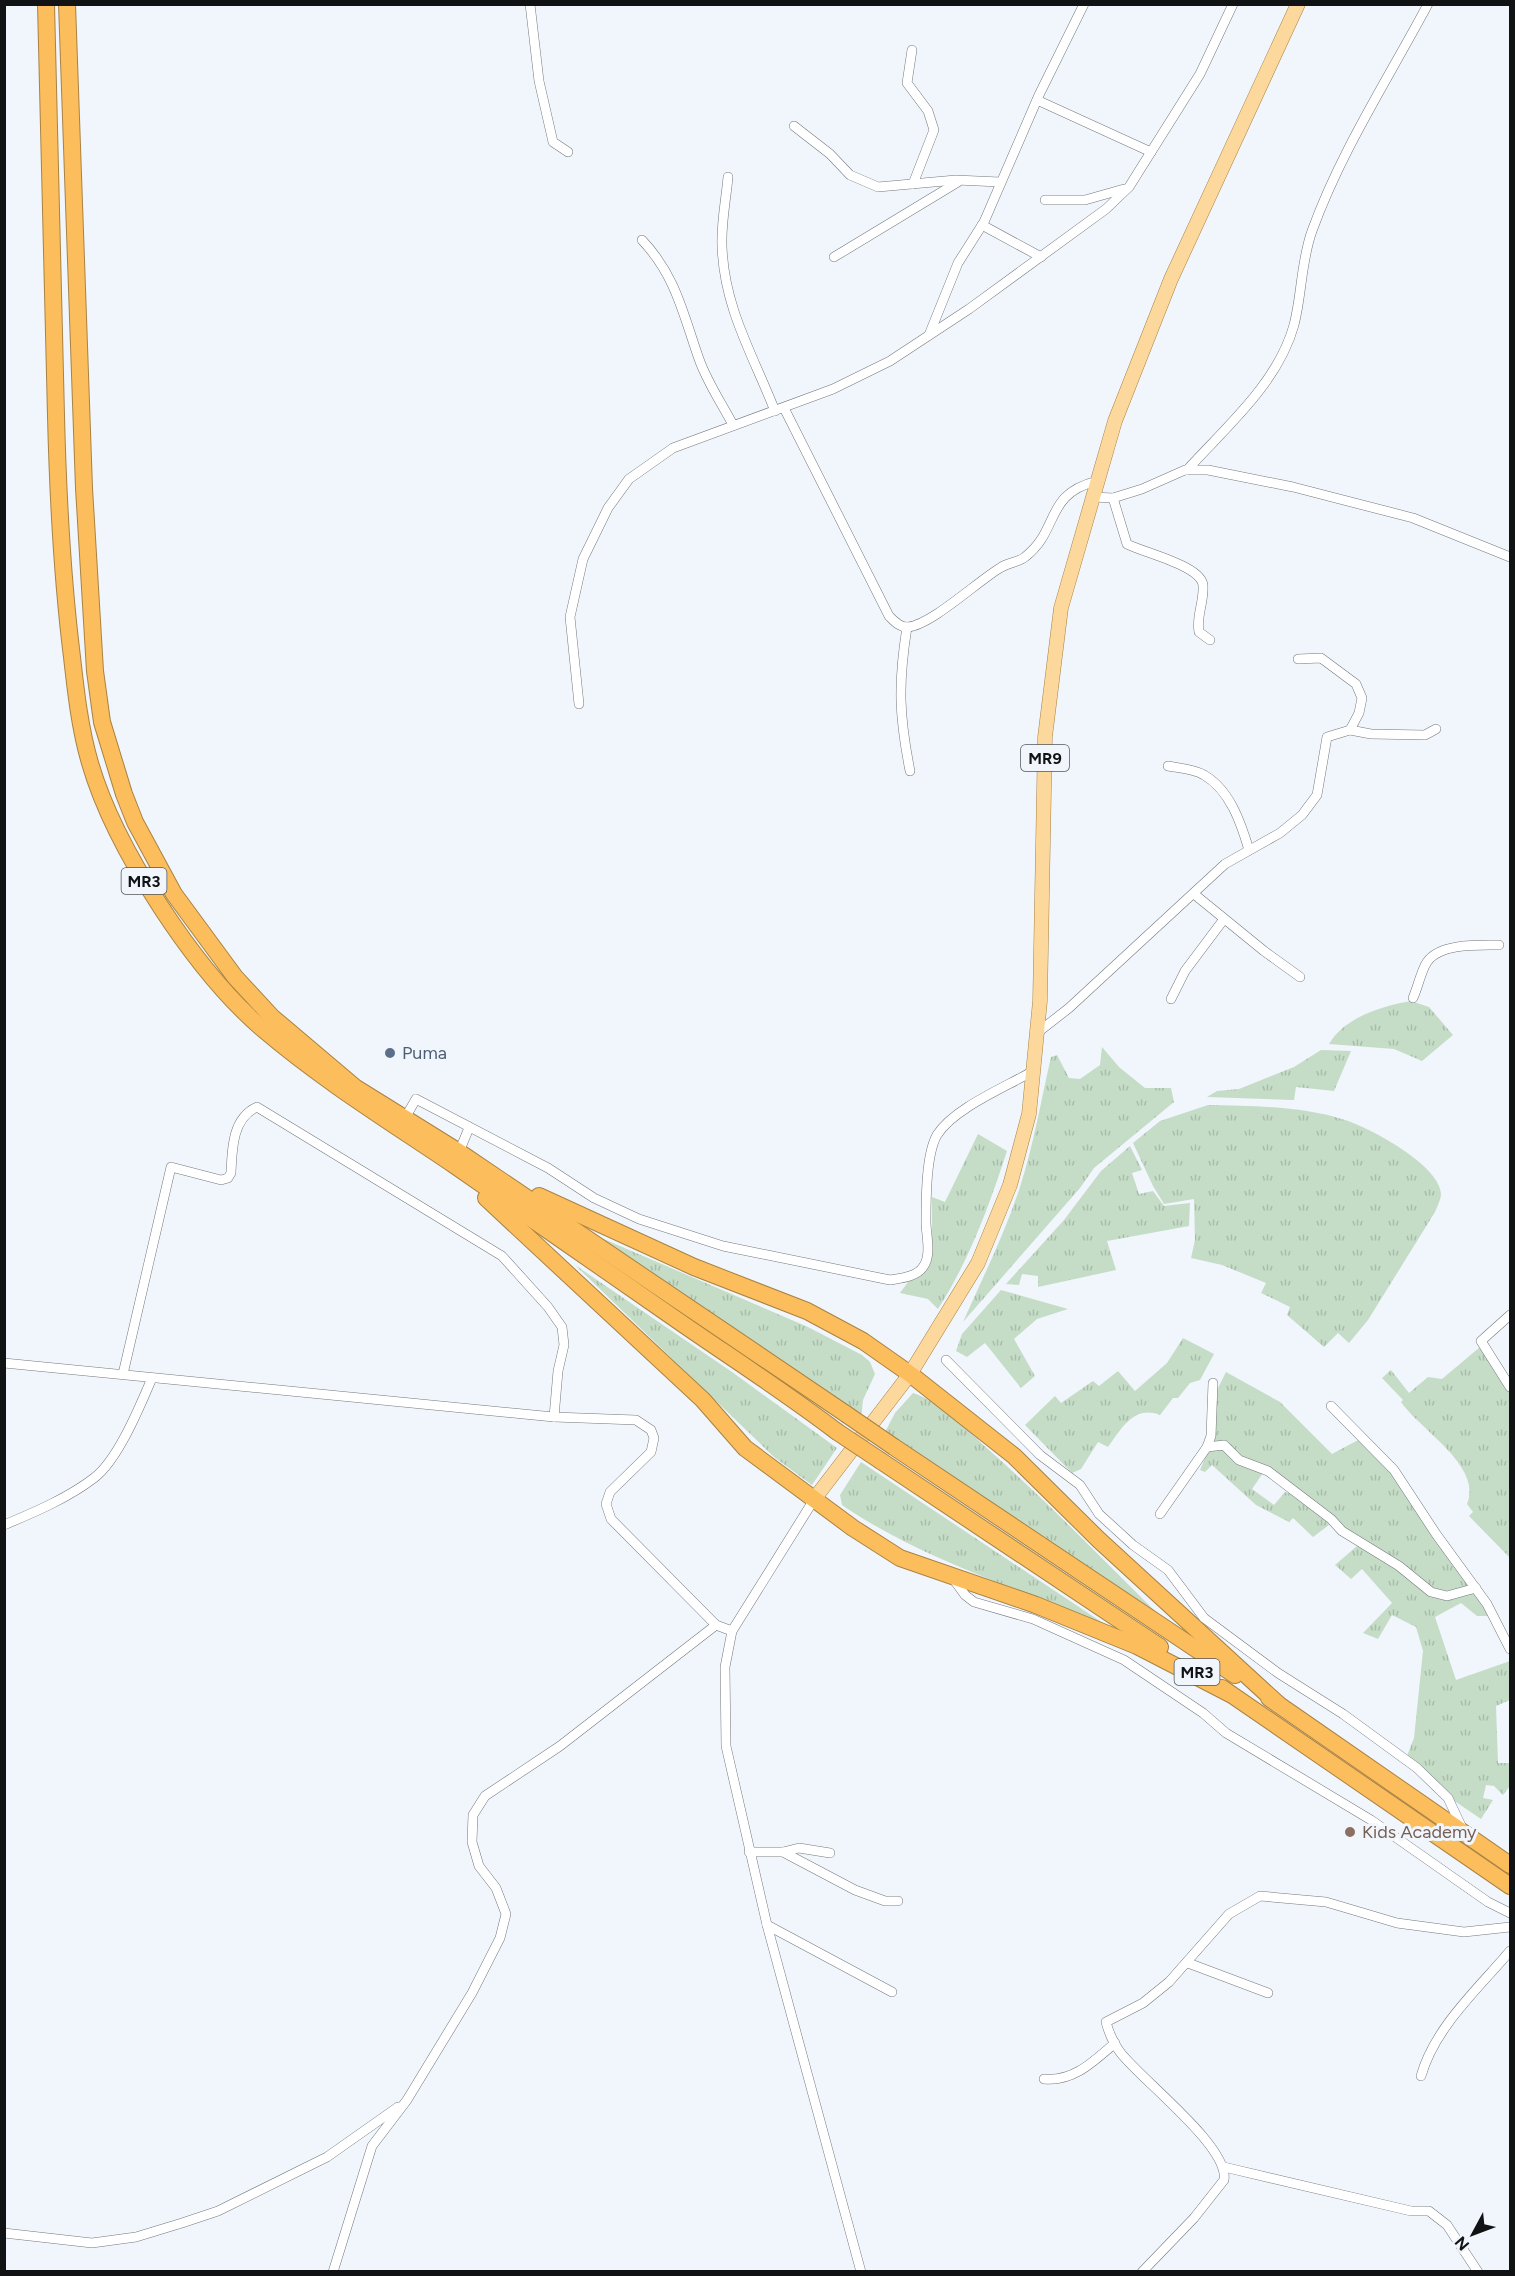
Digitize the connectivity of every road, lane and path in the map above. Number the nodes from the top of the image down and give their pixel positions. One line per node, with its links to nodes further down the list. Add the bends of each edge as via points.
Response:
1 (46, 4): 50 (highway, MR3, via 58,485 65,600 80,726 90,766 136,868 221,986 261,1028 349,1097)
2 (67, 4): 48 (highway, MR3, via 89,603 102,722 135,822 174,894 235,977 272,1017 356,1088)
3 (530, 4): 11 (street, via 539,81 553,142)
4 (1084, 4): 9 (street)
5 (1233, 4): 12 (street, via 1200,74)
6 (1298, 4): 27 (main road, MR9, via 1171,279 1115,421)
7 (1428, 4): 26 (street, via 1359,129 1312,232 1294,325 1283,353 1270,376)
8 (912, 50): 16 (street, via 907,83 928,111 934,130)
9 (1037, 100): 12 (street); 15 (street)
10 (794, 126): 16 (street, via 860,181 878,187)
11 (568, 152)
12 (1151, 152): 17 (street)
13 (728, 177): 24 (street, via 724,270 739,330)
14 (960, 180): 15 (street); 16 (street); 21 (street)
15 (1000, 182): 19 (street)
16 (913, 184)
17 (1129, 187): 18 (street, via 1085,200); 22 (street)
18 (1045, 200)
19 (982, 225): 22 (street); 23 (street, via 958,263)
20 (642, 240): 25 (street, via 666,268 699,361)
21 (834, 257)
22 (1041, 257): 23 (street)
23 (929, 335): 24 (street, via 890,361)
24 (779, 410): 25 (street); 31 (street, via 889,616)
25 (733, 425): 34 (street, via 674,448 629,479 608,508 583,559 570,617)
26 (1187, 470): 29 (street); 30 (street, via 1208,470 1293,487 1413,518)
27 (1097, 481): 28 (main road, MR9); 31 (street, via 1067,494 1043,537 1023,558 999,568 927,620)
28 (1093, 497): 29 (street); 46 (main road, MR9, via 1061,608 1045,737)
29 (1113, 498): 32 (street, via 1127,544 1199,575 1203,583 1196,620 1198,632)
30 (1510, 557)
31 (907, 627): 38 (street, via 900,669 900,719)
32 (1210, 640)
33 (1298, 659): 36 (street, via 1321,658 1356,684 1362,698)
34 (579, 704)
35 (1436, 729): 36 (street, via 1425,735)
36 (1350, 730): 39 (street, via 1327,737 1317,795 1302,815)
37 (1168, 766): 39 (street, via 1204,774 1225,794)
38 (910, 771)
39 (1249, 850): 40 (street, via 1225,864)
40 (1194, 894): 41 (street); 46 (street, via 1070,1008)
41 (1224, 919): 43 (street); 45 (street, via 1194,957)
42 (1499, 945): 44 (street, via 1477,945 1433,956 1426,963)
43 (1300, 976)
44 (1413, 998)
45 (1171, 999)
46 (1037, 1033): 47 (main road, MR9)
47 (1033, 1071): 49 (street, via 950,1120 937,1136 930,1158 928,1256 915,1275 890,1280 723,1246 639,1220); 55 (main road, MR9, via 1029,1114 1013,1175 978,1263)
48 (405, 1118): 49 (street, via 416,1099); 50 (highway, MR3)
49 (469, 1128): 50 (street)
50 (454, 1157): 55 (highway, via 693,1267 807,1311 863,1341); 62 (highway, via 703,1400 745,1448); 70 (highway, MR3, bridge, via 836,1431); 71 (highway, MR3, bridge)
51 (1510, 1315): 58 (street, via 1481,1341)
52 (946, 1360): 72 (street, via 1040,1455 1080,1485 1099,1514 1168,1570 1204,1618 1417,1768 1448,1798)
53 (4, 1363): 54 (street)
54 (123, 1374): 56 (street); 60 (street, via 171,1167 221,1180 228,1178 234,1134 257,1107 502,1256 562,1327 564,1345)
55 (910, 1374): 62 (main road, MR9); 71 (highway, via 1014,1456 1099,1540)
56 (152, 1378): 60 (street); 64 (street, via 130,1429 96,1477 47,1506)
57 (1213, 1383): 61 (street)
58 (1510, 1386)
59 (1331, 1406): 66 (street, via 1394,1470)
60 (554, 1418): 67 (street, via 636,1420 651,1430 651,1452 610,1492 606,1504 611,1519)
61 (1207, 1447): 63 (street); 66 (street, via 1224,1445 1239,1460 1268,1471 1342,1531 1399,1566 1431,1592 1447,1596)
62 (815, 1498): 65 (highway, via 900,1558); 68 (street)
63 (1161, 1514)
64 (4, 1525)
65 (950, 1575): 70 (highway, via 1137,1646); 79 (street, via 974,1602 1033,1619 1124,1660 1226,1733 1371,1820 1488,1902)
66 (1476, 1588): 69 (street, via 1502,1628)
67 (716, 1625): 68 (street); 89 (street, via 560,1746 485,1796 474,1815 472,1842 479,1866 506,1914 500,1938 472,1993)
68 (732, 1631): 73 (street, via 725,1667 726,1746)
69 (1510, 1649)
70 (1230, 1694): 77 (highway, MR3)
71 (1278, 1704): 72 (highway, MR3)
72 (1464, 1833): 76 (highway, MR3)
73 (749, 1852): 74 (street); 80 (street)
74 (783, 1852): 75 (street, via 799,1848); 78 (street, via 855,1890 885,1901)
75 (830, 1853)
76 (1510, 1865)
77 (1510, 1886)
78 (898, 1901)
79 (1510, 1913)
80 (766, 1925): 84 (street); 93 (street)
81 (1510, 1928): 83 (street, via 1464,1932 1397,1923 1326,1902 1260,1896 1230,1914)
82 (1510, 1951): 87 (street, via 1451,2019 1429,2053)
83 (1188, 1963): 85 (street); 86 (street, via 1143,2003 1106,2022)
84 (891, 1992)
85 (1268, 1993)
86 (1115, 2043): 88 (street, via 1072,2075 1060,2081); 90 (street, via 1186,2118)
87 (1420, 2076)
88 (1044, 2079)
89 (407, 2100): 91 (street, via 327,2157 218,2211 182,2223 136,2237 92,2243); 92 (street, via 372,2146)
90 (1224, 2167): 94 (street, via 1224,2180 1194,2218); 95 (street, via 1411,2211 1429,2211 1448,2225)
91 (4, 2233)
92 (333, 2271)
93 (861, 2271)
94 (1142, 2271)
95 (1478, 2271)

